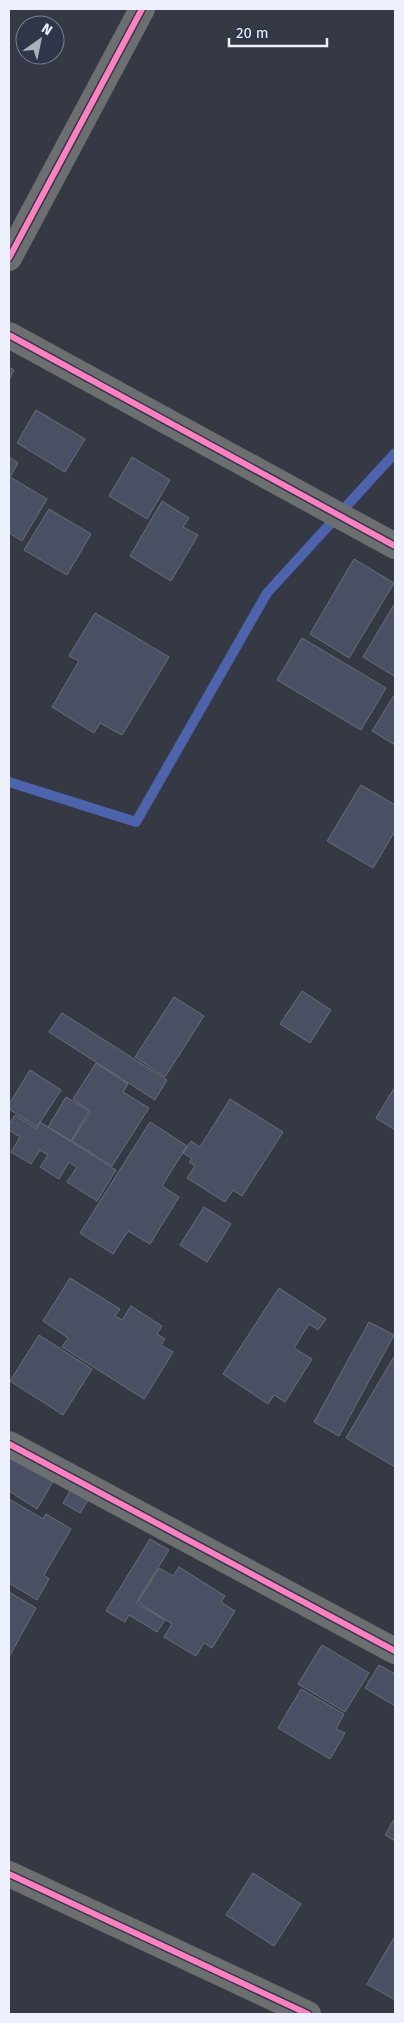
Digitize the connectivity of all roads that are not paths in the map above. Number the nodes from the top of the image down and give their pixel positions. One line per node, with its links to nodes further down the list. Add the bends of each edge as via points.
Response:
1 (142, 9): 2 (street)
2 (9, 258)
3 (9, 335): 4 (street)
4 (395, 546)
5 (9, 1444): 6 (street)
6 (395, 1651)
7 (9, 1874): 8 (street)
8 (308, 2014)

